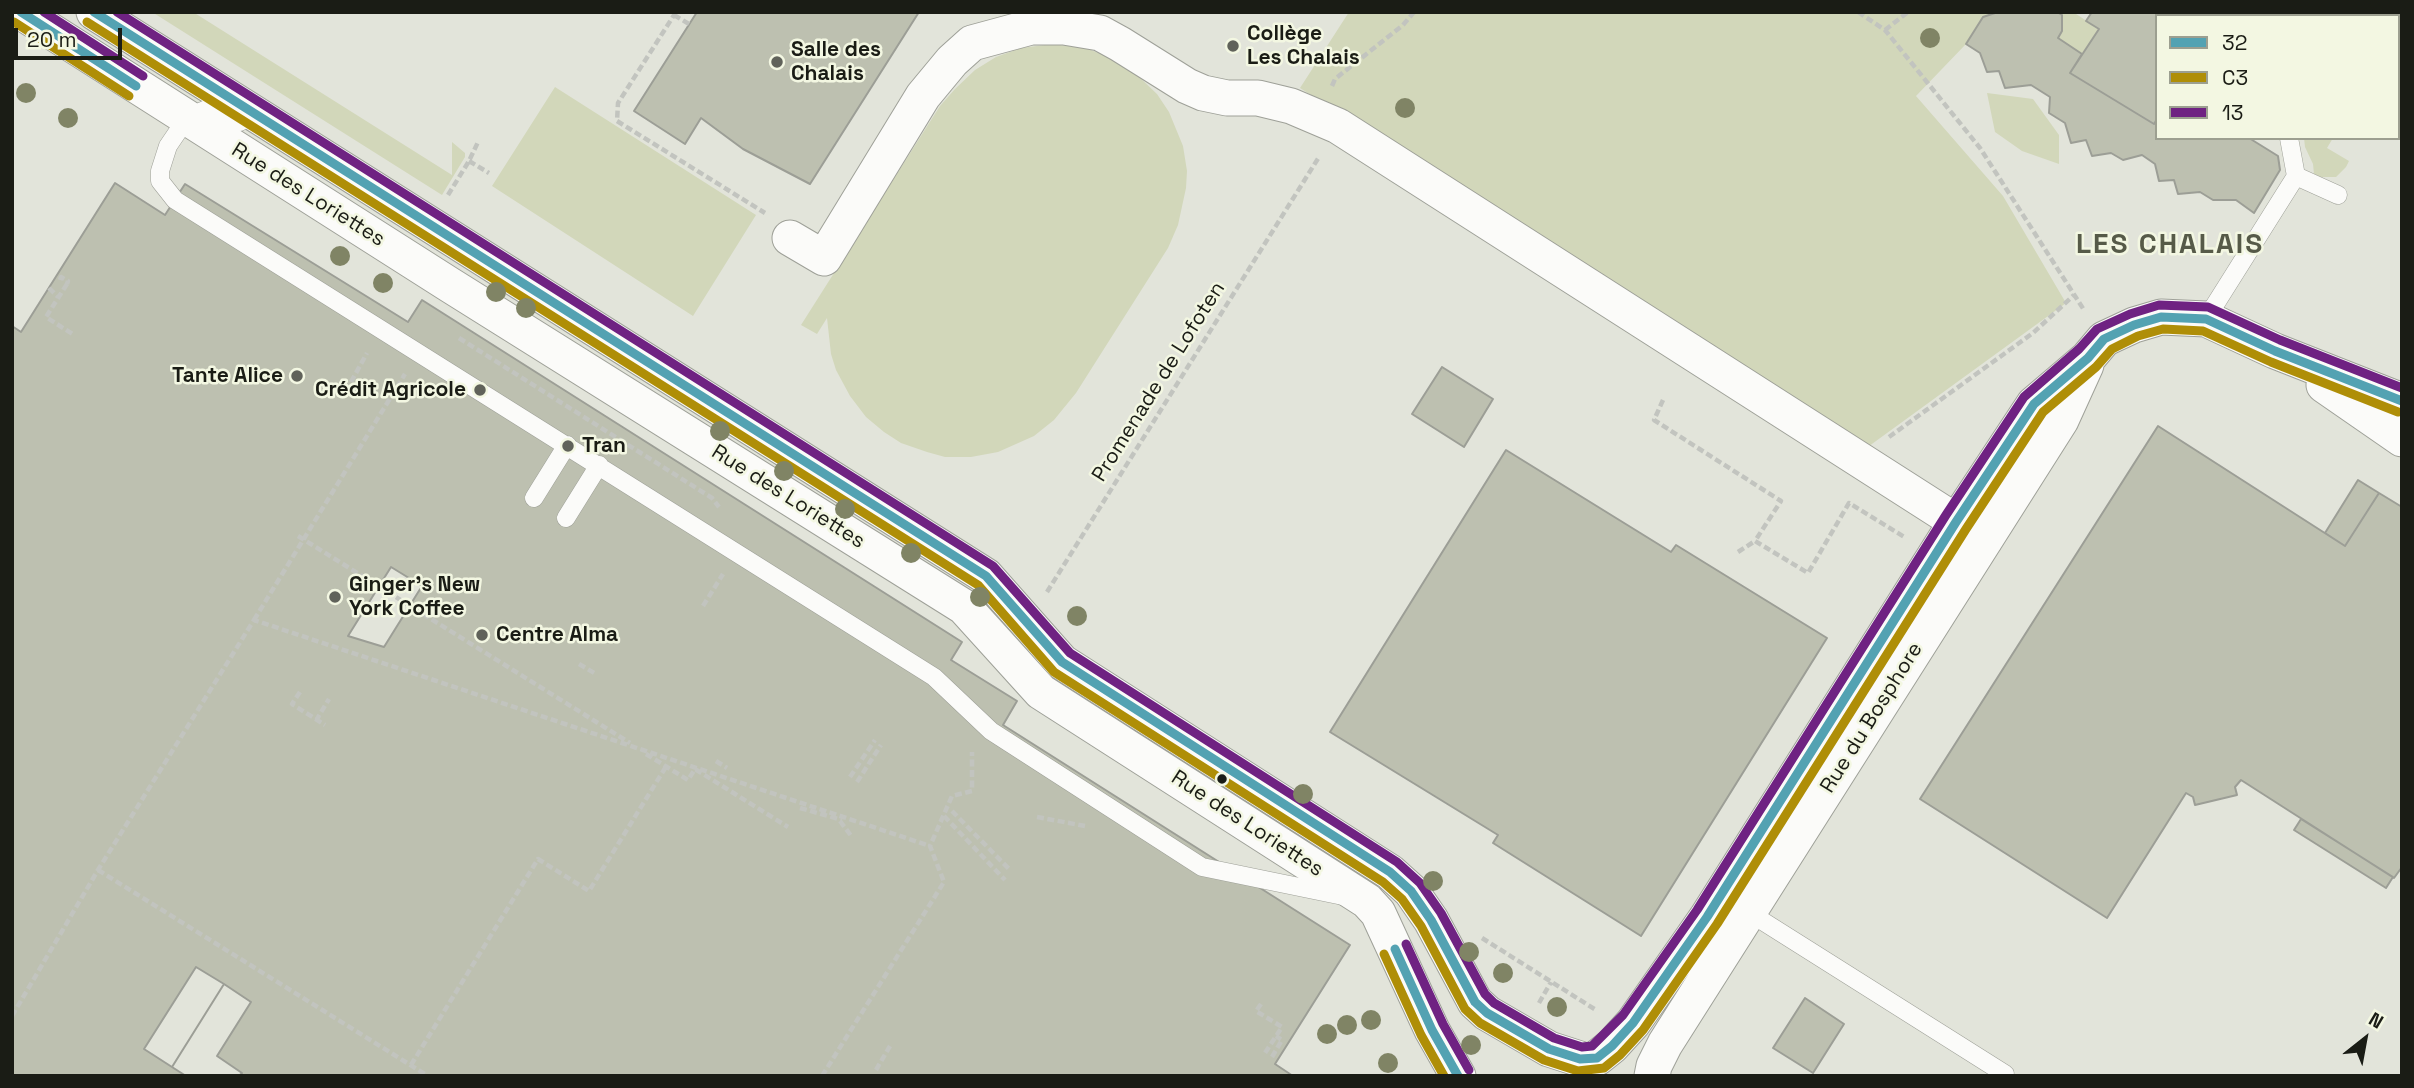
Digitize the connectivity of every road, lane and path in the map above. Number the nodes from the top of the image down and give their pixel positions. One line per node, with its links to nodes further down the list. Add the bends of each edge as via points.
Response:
1 (21, 12): 9 (street, Rue des Loriettes)
2 (94, 12): 17 (street, Rue des Loriettes)
3 (1414, 12): 10 (path, Promenade de Lofoten, via 1335,79)
4 (1858, 12): 8 (path)
5 (1908, 12): 8 (path)
6 (675, 14): 7 (path); 18 (path, via 618,103 617,121 791,228)
7 (689, 24)
8 (1885, 30): 19 (path, via 1980,148)
9 (187, 118): 17 (lane, via 207,109 220,112 379,211 398,218); 33 (lane, via 168,146 160,170 160,181 174,200); 74 (street, Rue des Loriettes, via 964,607 1041,692)
10 (1327, 121): 18 (street, via 1258,98 1203,93 1100,33 1031,27 972,43 951,61 923,96 824,258); 34 (street); 46 (path, Promenade de Lofoten, via 1046,593 1041,613)
11 (2289, 140): 15 (lane)
12 (478, 142): 13 (path)
13 (469, 161): 14 (path); 17 (path)
14 (489, 173)
15 (2296, 176): 16 (lane); 21 (lane)
16 (2338, 195)
17 (435, 212): 46 (street, Rue des Loriettes, via 986,576)
18 (790, 238)
19 (2074, 295): 25 (path); 34 (path, via 2033,333)
20 (58, 297): 20 (path, via 68,281 61,277 51,289); 22 (path, via 46,317)
21 (2206, 319): 25 (street, Rue du Bosphore, via 2161,317 2134,325); 26 (street, Rue du Bosphore)
22 (74, 335)
23 (459, 338): 37 (path)
24 (357, 347): 28 (path, via 368,354)
25 (2096, 349): 39 (street, Rue du Bosphore, via 2034,404); 41 (street, Rue du Bosphore, via 2062,419)
26 (2275, 351): 30 (street, Rue du Bosphore); 31 (lane); 32 (street, Rue du Bosphore)
27 (406, 372): 45 (path)
28 (351, 382)
29 (1662, 400): 42 (path, via 1654,420 1781,501)
30 (2402, 401)
31 (2402, 423)
32 (2402, 439)
33 (567, 446): 35 (lane); 36 (lane)
34 (1857, 460): 39 (street)
35 (599, 465): 38 (lane); 74 (lane, via 934,677 991,731 1202,867)
36 (534, 498)
37 (712, 498)
38 (566, 518)
39 (1956, 522): 41 (street); 44 (street, Rue du Bosphore)
40 (298, 536): 67 (path, via 688,780 695,769)
41 (1985, 540): 75 (street, Rue du Bosphore)
42 (1755, 541): 43 (path); 44 (path, via 1808,573 1849,503)
43 (1738, 552)
44 (1935, 556): 75 (street, Rue du Bosphore)
45 (254, 620): 56 (path); 71 (path)
46 (1027, 624): 84 (street, Rue des Loriettes, via 1062,662 1390,872 1425,912 1475,1002 1549,1049)
47 (579, 664): 48 (path)
48 (596, 674)
49 (300, 692): 51 (path, via 292,704)
50 (330, 699): 51 (path)
51 (317, 719): 52 (path)
52 (325, 725)
53 (875, 740): 59 (path)
54 (881, 745): 60 (path)
55 (972, 751): 70 (path, via 972,791 952,796)
56 (670, 759): 70 (path); 85 (path, via 589,891 538,859)
57 (716, 761): 58 (path)
58 (727, 768)
59 (850, 777)
60 (857, 782)
61 (800, 808): 65 (path)
62 (952, 811): 72 (path)
63 (944, 816): 73 (path)
64 (1037, 817): 68 (path)
65 (839, 819): 66 (path); 69 (path)
66 (856, 824)
67 (788, 827)
68 (1090, 827)
69 (852, 837)
70 (930, 846): 89 (path, via 944,882)
71 (97, 870): 78 (path); 85 (path)
72 (1010, 870)
73 (1005, 880)
74 (1367, 901): 90 (street, Rue des Loriettes, via 1378,913)
75 (1735, 904): 79 (street, Rue du Bosphore); 87 (lane); 93 (street, Rue du Bosphore)
76 (1481, 937): 79 (path, via 1594,1010 1617,1013)
77 (1261, 1004): 80 (path, via 1256,1011 1282,1027)
78 (12, 1016)
79 (1633, 1023): 84 (street, Rue du Bosphore, via 1612,1046)
80 (1277, 1034): 81 (path); 81 (path, via 1264,1055 1271,1059)
81 (1282, 1040): 82 (path)
82 (1287, 1044)
83 (890, 1046): 86 (path)
84 (1588, 1059): 91 (street, Rue du Bosphore); 92 (street, Rue des Loriettes, via 1614,1061)
85 (411, 1065): 88 (path)
86 (876, 1070)
87 (2005, 1074)
88 (428, 1076)
89 (822, 1076)
90 (1458, 1076)
91 (1550, 1076)
92 (1637, 1076)
93 (1652, 1076)

